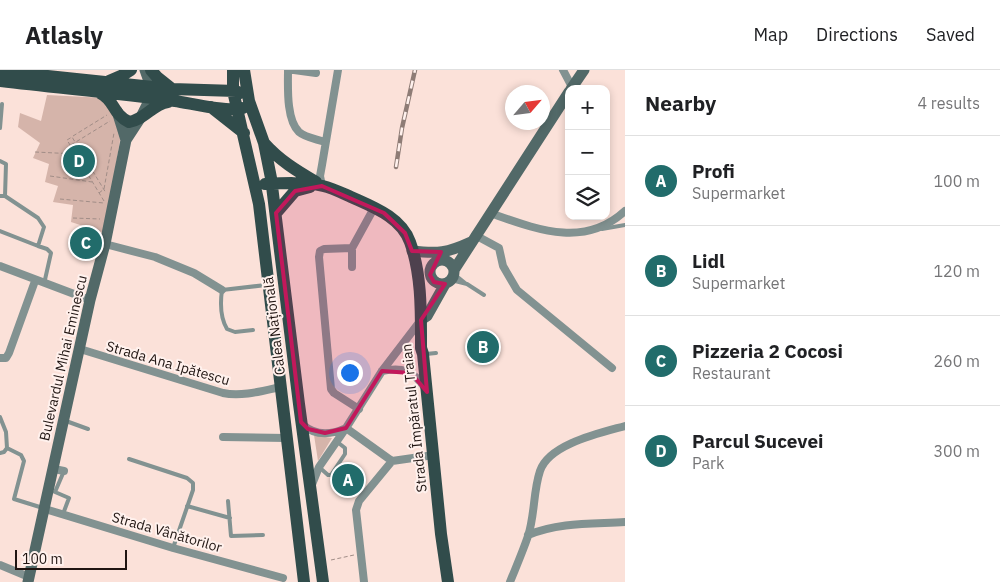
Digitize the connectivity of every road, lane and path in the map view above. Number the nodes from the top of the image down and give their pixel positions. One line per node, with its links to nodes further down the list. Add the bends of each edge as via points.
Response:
1 (131, 70): 17 (main road)
2 (136, 70): 18 (main road)
3 (146, 70): 20 (main road)
4 (151, 70): 21 (main road)
5 (233, 70): 19 (main road, Calea Națională)
6 (244, 70): 23 (main road, Calea Națională)
7 (288, 70): 34 (street, via 288,93 295,126 306,136)
8 (294, 70): 13 (street)
9 (338, 70): 34 (street)
10 (563, 70): 15 (street)
11 (584, 70): 16 (main road)
12 (0, 71): 17 (main road)
13 (316, 73)
14 (0, 81): 17 (main road)
15 (569, 85)
16 (574, 85)
17 (102, 87): 18 (main road); 27 (main road)
18 (120, 89): 20 (main road); 27 (main road)
19 (233, 91): 21 (main road); 23 (main road, via 242,93); 26 (main road, Calea Națională)
20 (151, 93): 21 (main road); 28 (main road, Bulevardul Mihai Eminescu)
21 (173, 95): 25 (main road); 28 (main road)
22 (565, 99): 54 (main road)
23 (249, 101): 26 (main road); 35 (main road, Calea Națională)
24 (2, 104): 29 (lane)
25 (209, 106): 26 (main road); 30 (main road); 37 (main road)
26 (237, 109): 30 (main road, Calea Națională)
27 (116, 114): 28 (main road, via 130,122); 31 (path); 32 (main road); 33 (path); 45 (path)
28 (141, 117): 32 (main road, Bulevardul Mihai Eminescu)
29 (0, 128)
30 (242, 130): 37 (main road, Calea Națională); 43 (main road, Calea Națională)
31 (72, 137): 33 (path); 36 (path, via 67,140)
32 (126, 140): 50 (main road, Bulevardul Mihai Eminescu)
33 (75, 142): 36 (path); 45 (path)
34 (325, 142): 44 (street, via 320,176)
35 (264, 143): 43 (main road, Calea Națională); 44 (main road, via 284,162)
36 (70, 146): 39 (path)
37 (246, 148): 43 (main road, Calea Națională)
38 (35, 152): 39 (path)
39 (76, 154): 42 (path)
40 (0, 161): 48 (lane, via 6,164)
41 (50, 176): 42 (path)
42 (92, 182): 46 (path)
43 (264, 185): 44 (main road, via 301,183); 53 (main road, Calea Națională); 71 (main road, Calea Națională)
44 (322, 186): 51 (main road, Strada Împăratul Traian); 53 (main road, via 295,191)
45 (104, 189): 46 (path); 50 (path)
46 (99, 193): 49 (path, via 105,203)
47 (0, 196): 48 (lane)
48 (5, 196): 62 (lane, via 38,218 44,227)
49 (60, 199)
50 (113, 204): 56 (main road, Bulevardul Mihai Eminescu)
51 (374, 208): 63 (street); 64 (main road, Strada Împăratul Traian, via 399,225)
52 (625, 211): 58 (street)
53 (276, 212): 87 (main road, Calea Națională)
54 (490, 213): 58 (street, via 553,232); 60 (main road)
55 (73, 218): 56 (path)
56 (110, 220): 61 (main road, Bulevardul Mihai Eminescu)
57 (625, 225): 58 (lane)
58 (594, 230)
59 (0, 231): 62 (lane)
60 (473, 238): 65 (main road); 68 (main road); 80 (street, via 499,248 503,266 517,290)
61 (105, 244): 73 (street, via 156,257 194,273); 75 (main road, Bulevardul Mihai Eminescu)
62 (38, 246): 70 (lane, via 51,253)
63 (352, 248): 66 (street); 84 (street, via 324,249 319,257 331,389)
64 (412, 251): 65 (main road); 72 (main road, Strada Împăratul Traian)
65 (444, 254): 68 (main road, via 455,254); 68 (main road, via 429,270 431,279)
66 (352, 267)
67 (1, 268): 69 (street)
68 (450, 275): 72 (main road); 74 (lane, via 451,280 467,284); 76 (main road, via 430,312)
69 (35, 280): 70 (street); 79 (street, via 9,353 6,358)
70 (44, 284): 75 (street)
71 (269, 284): 73 (lane); 82 (main road, Calea Națională)
72 (419, 287): 76 (main road, Strada Împăratul Traian)
73 (222, 290): 77 (lane, via 220,301 226,329 235,332)
74 (484, 295)
75 (90, 300): 78 (main road, Bulevardul Mihai Eminescu)
76 (421, 320): 81 (street); 83 (main road, Strada Împăratul Traian, via 421,348 430,353)
77 (253, 330)
78 (80, 349): 82 (street, Strada Ana Ipătescu, via 230,395); 86 (main road, Bulevardul Mihai Eminescu)
79 (0, 358)
80 (612, 368)
81 (382, 371): 83 (street, via 411,372); 84 (street)
82 (280, 387): 92 (main road, Calea Națională)
83 (427, 392): 96 (main road, Strada Împăratul Traian)
84 (359, 409): 89 (street)
85 (0, 417): 94 (lane, via 6,432)
86 (64, 420): 90 (lane); 100 (main road, Bulevardul Mihai Eminescu)
87 (301, 422): 89 (street, via 318,433 335,433); 101 (main road, Calea Națională)
88 (625, 426): 109 (street, via 568,445 546,460 540,470)
89 (346, 428): 93 (street); 98 (street)
90 (88, 429)
91 (223, 437): 92 (street)
92 (286, 438): 116 (main road, Calea Națională)
93 (336, 441): 99 (street); 99 (lane, via 345,448 345,454 331,475)
94 (7, 448): 95 (lane); 104 (lane, via 21,455 24,461 14,499)
95 (0, 453)
96 (434, 455): 98 (street); 119 (main road, Strada Împăratul Traian)
97 (129, 459): 103 (lane, via 187,478 193,483 193,490)
98 (392, 461): 111 (street, via 359,501 356,510)
99 (319, 468): 101 (street)
100 (59, 470): 104 (main road, Bulevardul Mihai Eminescu); 105 (lane, via 55,492 69,498)
101 (310, 488): 112 (main road, Calea Națională)
102 (228, 501): 106 (lane)
103 (187, 506): 106 (lane); 110 (lane)
104 (45, 509): 105 (street, Strada Vânătorilor); 115 (main road, Bulevardul Mihai Eminescu)
105 (63, 514): 110 (street, Strada Vânătorilor)
106 (230, 518): 108 (lane, via 231,536)
107 (625, 522): 109 (street, via 544,528)
108 (263, 535)
109 (528, 535): 120 (street)
110 (173, 548): 114 (street, Strada Vânătorilor)
111 (360, 554): 112 (path); 118 (street)
112 (321, 562): 117 (main road, Calea Națională)
113 (0, 565): 115 (street)
114 (283, 578)
115 (28, 580)
116 (304, 582)
117 (323, 582)
118 (364, 582)
119 (448, 582)
120 (510, 582)

